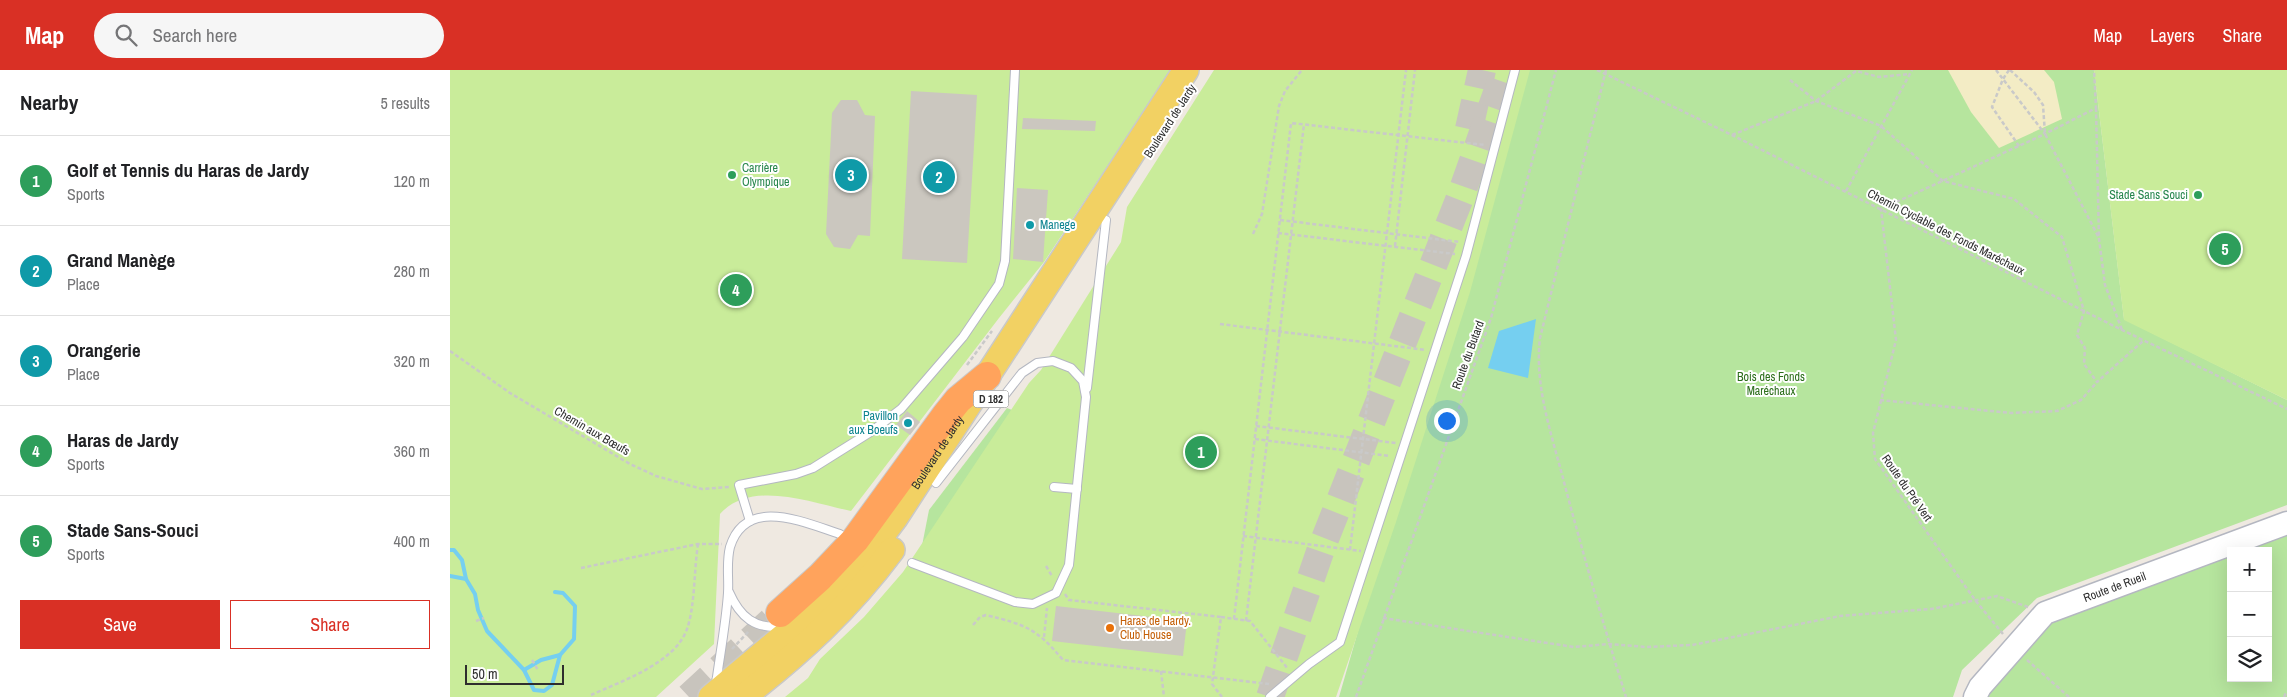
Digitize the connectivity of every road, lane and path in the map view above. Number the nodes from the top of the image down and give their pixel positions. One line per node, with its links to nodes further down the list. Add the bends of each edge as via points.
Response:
1 (1015, 70): 70 (lane, via 1005,261 999,284 936,370 901,409 813,468)
2 (1186, 70): 55 (main road, Boulevard de Jardy / D 182)
3 (1203, 70): 33 (main road, Boulevard de Jardy / D 182)
4 (1302, 70): 38 (path, via 1284,91 1279,106 1262,214)
5 (1406, 70): 25 (path)
6 (1415, 70): 27 (path)
7 (1515, 70): 28 (lane)
8 (1556, 70): 95 (path, Route du Butard, via 1491,318)
9 (1597, 70): 16 (path, Chemin Cyclable des Fonds Maréchaux)
10 (1606, 70): 16 (path)
11 (1856, 70): 17 (path, via 1879,77); 20 (path)
12 (1912, 70): 17 (path)
13 (1996, 70): 18 (path)
14 (2010, 70): 18 (path); 24 (path, via 2043,105)
15 (2094, 70): 21 (path)
16 (1605, 74): 26 (path, Chemin Cyclable des Fonds Maréchaux); 101 (path, via 1540,338 1538,359 1545,408)
17 (1910, 74): 23 (path)
18 (2003, 79): 24 (path); 29 (path, via 1992,107)
19 (1790, 80): 20 (path)
20 (1816, 101): 23 (path); 26 (path)
21 (2096, 108): 24 (path); 41 (path)
22 (1304, 124): 25 (path); 34 (path, via 1291,123); 35 (path)
23 (1881, 126): 30 (path); 31 (path)
24 (2045, 134): 29 (path); 41 (path)
25 (1398, 135): 27 (path); 37 (path)
26 (1732, 135): 31 (path, Chemin Cyclable des Fonds Maréchaux)
27 (1408, 136): 28 (path); 39 (path)
28 (1494, 146): 42 (lane)
29 (2019, 146): 30 (path)
30 (1943, 180): 32 (path); 46 (path, via 2014,199 2062,237)
31 (1846, 191): 32 (path, Chemin Cyclable des Fonds Maréchaux)
32 (1881, 209): 46 (path, Chemin Cyclable des Fonds Maréchaux); 58 (path, Route du Pré Vert, via 1896,340)
33 (1106, 220): 57 (lane); 69 (main road, Boulevard de Jardy / D 182)
34 (1280, 220): 35 (path); 36 (path)
35 (1292, 222): 37 (path); 40 (path)
36 (1278, 233): 40 (path); 48 (path)
37 (1387, 233): 39 (path); 43 (path)
38 (1253, 234)
39 (1396, 234): 42 (path); 44 (path)
40 (1291, 235): 43 (path); 50 (path)
41 (2100, 239): 49 (path, via 2105,286)
42 (1469, 243): 45 (lane)
43 (1385, 245): 44 (path); 52 (path)
44 (1395, 246): 45 (path)
45 (1466, 256): 54 (lane)
46 (2084, 311): 49 (path, Chemin Cyclable des Fonds Maréchaux); 56 (path, via 2077,335 2085,348 2084,364)
47 (1220, 324): 48 (path)
48 (1267, 330): 50 (path); 60 (path)
49 (2122, 330): 51 (path, Chemin Cyclable des Fonds Maréchaux)
50 (1280, 331): 52 (path); 61 (path)
51 (2143, 341): 56 (path); 59 (path, Chemin Cyclable des Fonds Maréchaux)
52 (1374, 342): 54 (path); 62 (path)
53 (450, 351): 70 (path, Chemin aux Bœufs, via 510,393 647,472 702,489)
54 (1436, 352): 65 (lane)
55 (987, 376): 68 (highway, via 958,400); 73 (main road, Boulevard de Jardy / D 182)
56 (2097, 382): 58 (path, via 2081,400 2057,411 2010,413)
57 (1086, 397): 69 (lane, via 1083,381 1071,368 1053,361 1037,363 1022,373); 72 (lane)
58 (1880, 400): 89 (path, Route du Pré Vert, via 1873,432 1875,459)
59 (2287, 409)
60 (1256, 426): 61 (path); 63 (path)
61 (1268, 428): 62 (path); 64 (path)
62 (1363, 438): 65 (path); 66 (path)
63 (1255, 439): 64 (path); 77 (path)
64 (1267, 440): 66 (path); 78 (path)
65 (1406, 444): 67 (lane)
66 (1361, 452): 67 (path); 81 (path)
67 (1401, 457): 82 (lane)
68 (898, 482): 73 (lane, via 893,499); 91 (highway, via 838,559)
69 (936, 483): 112 (main road, Boulevard de Jardy / D 182, via 904,534 845,608)
70 (739, 485): 74 (lane)
71 (1054, 487): 72 (lane)
72 (1077, 488): 86 (lane, via 1069,565)
73 (895, 518): 90 (main road, Boulevard de Jardy / D 182, via 854,571)
74 (750, 521): 76 (lane, via 777,516); 80 (lane, via 737,533)
75 (2287, 523): 92 (street, Route de Rueil)
76 (840, 534)
77 (1244, 536): 78 (path); 96 (path)
78 (1256, 538): 81 (path); 98 (path)
79 (698, 544): 80 (path); 85 (path); 110 (path, via 689,622 682,639 653,667)
80 (731, 546): 87 (lane, via 727,564)
81 (1350, 550): 82 (path)
82 (1370, 552): 106 (lane, via 1340,642)
83 (912, 564): 88 (lane, via 1015,602 1033,604)
84 (1046, 566): 86 (path)
85 (581, 568)
86 (1059, 586): 88 (lane, via 1056,593); 93 (path, via 1069,600)
87 (728, 591): 90 (lane, via 745,617 762,626 783,627); 111 (lane)
88 (1048, 597): 100 (path)
89 (1975, 600): 92 (path, via 1997,596); 101 (path, via 1931,609 1840,616 1692,645 1646,647); 102 (path, Route du Pré Vert)
90 (816, 609): 111 (main road, Boulevard de Jardy / D 182)
91 (780, 613)
92 (2044, 613): 102 (street, Route de Rueil)
93 (1221, 617): 96 (path); 107 (path)
94 (484, 618): 97 (path)
95 (1383, 618): 101 (path, via 1574,646); 116 (path, Route du Butard)
96 (1234, 619): 98 (path)
97 (476, 621)
98 (1246, 621): 106 (path, via 1250,621)
99 (973, 625): 100 (path, via 986,615 1018,624)
100 (1044, 637): 105 (path, via 1063,660)
101 (1609, 644): 117 (path)
102 (2014, 648): 118 (street, Route de Rueil); 119 (path, Route du Pré Vert)
103 (532, 660): 104 (path)
104 (538, 670)
105 (1161, 671): 107 (path); 113 (path)
106 (1294, 676): 108 (lane)
107 (1213, 677): 108 (path); 114 (path, via 1212,684)
108 (1283, 686): 115 (lane)
109 (2287, 691): 120 (path)
110 (591, 695)
111 (713, 695)
112 (743, 697)
113 (1164, 697)
114 (1222, 697)
115 (1270, 697)
116 (1356, 697)
117 (1626, 697)
118 (1975, 697)
119 (2069, 697)
120 (2284, 697)

